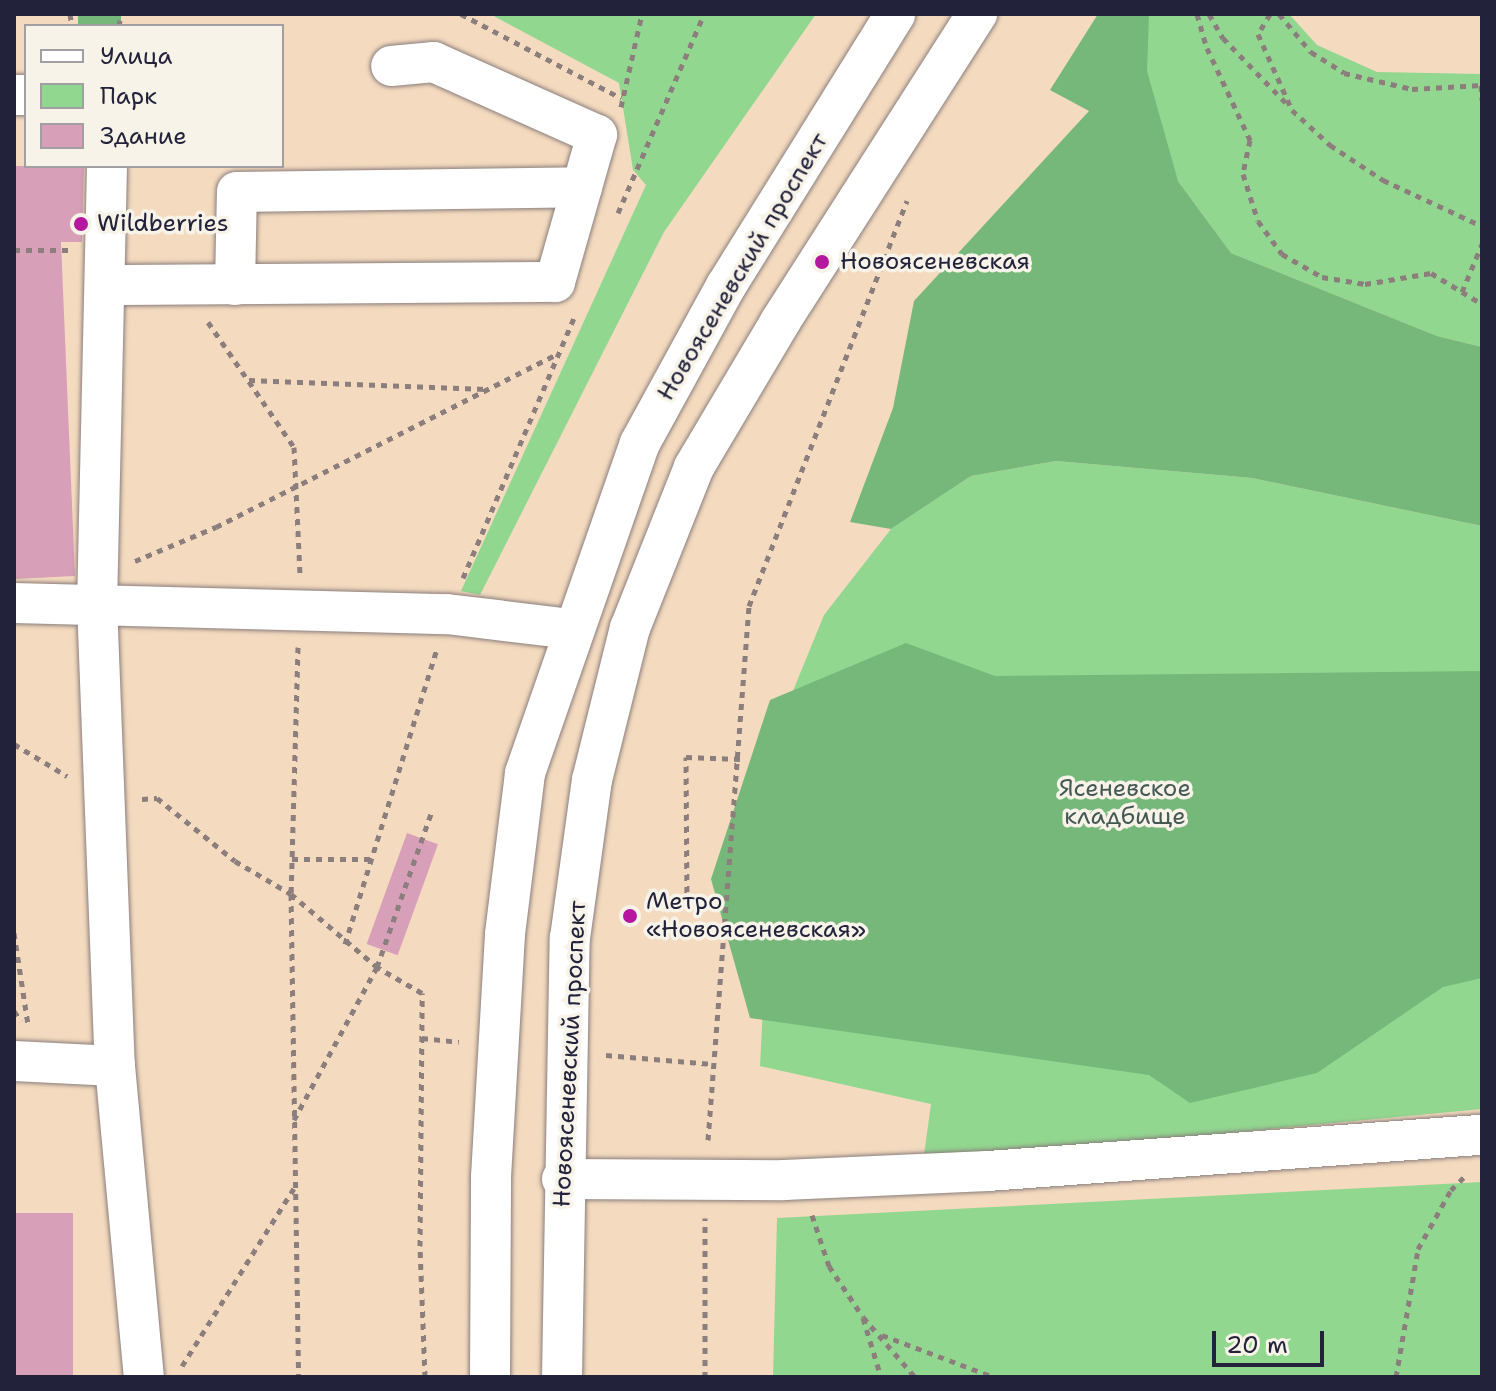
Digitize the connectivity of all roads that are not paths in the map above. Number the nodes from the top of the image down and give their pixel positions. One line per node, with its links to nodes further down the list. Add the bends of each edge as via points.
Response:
1 (895, 14): 10 (street, Новоясеневский проспект, via 726,286 640,443)
2 (977, 14): 14 (street, Новоясеневский проспект, via 694,467 630,628 592,780 570,938)
3 (391, 66): 5 (street, via 434,62 597,135)
4 (107, 168): 6 (street)
5 (582, 187): 7 (street, via 555,282); 7 (street, via 237,192)
6 (106, 267): 7 (street, via 182,286); 8 (street)
7 (235, 285)
8 (97, 590): 9 (street); 10 (street, via 300,610 447,614); 12 (street)
9 (14, 603)
10 (571, 629): 16 (street, Новоясеневский проспект, via 525,773 505,934 491,1177)
11 (24, 1061): 12 (street)
12 (115, 1066): 15 (street)
13 (1477, 1152): 14 (street, via 784,1180)
14 (562, 1179): 17 (street, Новоясеневский проспект)
15 (144, 1377)
16 (490, 1377)
17 (562, 1377)

